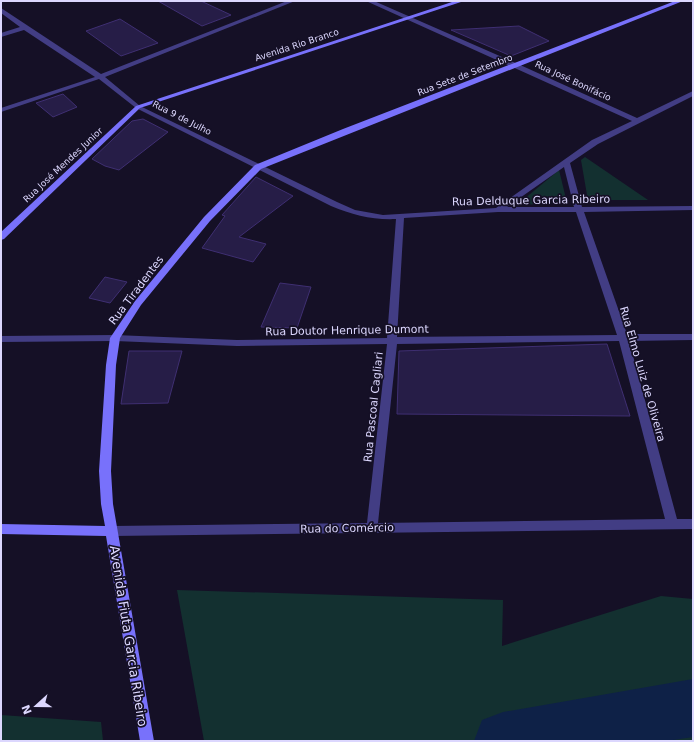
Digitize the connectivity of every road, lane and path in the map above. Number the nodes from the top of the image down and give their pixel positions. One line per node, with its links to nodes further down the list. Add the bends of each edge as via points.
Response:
1 (292, 1): 10 (street)
2 (369, 1): 6 (street, Rua José Bonifácio)
3 (461, 1): 6 (main road, Avenida Rio Branco)
4 (680, 1): 9 (main road, Rua Sete de Setembro)
5 (1, 10): 7 (street, Rua 9 de Julho)
6 (409, 18): 9 (street, Rua José Bonifácio); 12 (main road, Avenida Rio Branco)
7 (25, 28): 8 (street); 10 (street, Rua 9 de Julho)
8 (1, 35)
9 (516, 65): 14 (street, Rua José Bonifácio); 16 (main road, Rua Sete de Setembro)
10 (100, 77): 12 (street, Rua 9 de Julho); 13 (street)
11 (693, 93): 14 (street)
12 (138, 107): 16 (street, Rua 9 de Julho); 22 (main road, Rua José Mendes Junior)
13 (1, 110)
14 (636, 120): 15 (street, via 595,142)
15 (566, 162): 18 (street); 19 (street, Rua Elmo Luiz de Oliveira)
16 (258, 168): 20 (street, Rua 9 de Julho, via 334,204); 25 (main road, Rua Tiradentes, via 207,219 138,303)
17 (693, 208): 19 (street, Rua Delduque Garcia Ribeiro)
18 (498, 210): 19 (street, Rua Delduque Garcia Ribeiro); 21 (street, Rua Delduque Garcia Ribeiro)
19 (579, 210): 23 (street, Rua Elmo Luiz de Oliveira)
20 (371, 216): 21 (street, Rua Delduque Garcia Ribeiro)
21 (400, 217): 27 (street, Rua Pascoal Cagliari)
22 (1, 237)
23 (623, 337): 24 (street, Rua Doutor Henrique Dumont); 27 (street, Rua Doutor Henrique Dumont); 28 (street, Rua Elmo Luiz de Oliveira)
24 (693, 337)
25 (115, 338): 26 (street, Rua Doutor Henrique Dumont); 27 (street, Rua Doutor Henrique Dumont, via 237,343); 32 (main road, Rua Tiradentes, via 105,471)
26 (1, 339)
27 (392, 342): 30 (street, Rua Pascoal Cagliari)
28 (672, 524): 29 (street, Rua do Comércio); 30 (street, Rua do Comércio)
29 (693, 524)
30 (372, 528): 32 (street, Rua do Comércio)
31 (1, 529): 32 (main road, Rua do Comércio)
32 (112, 531): 33 (main road, Avenida Fiuta Garcia Ribeiro)
33 (147, 741)

